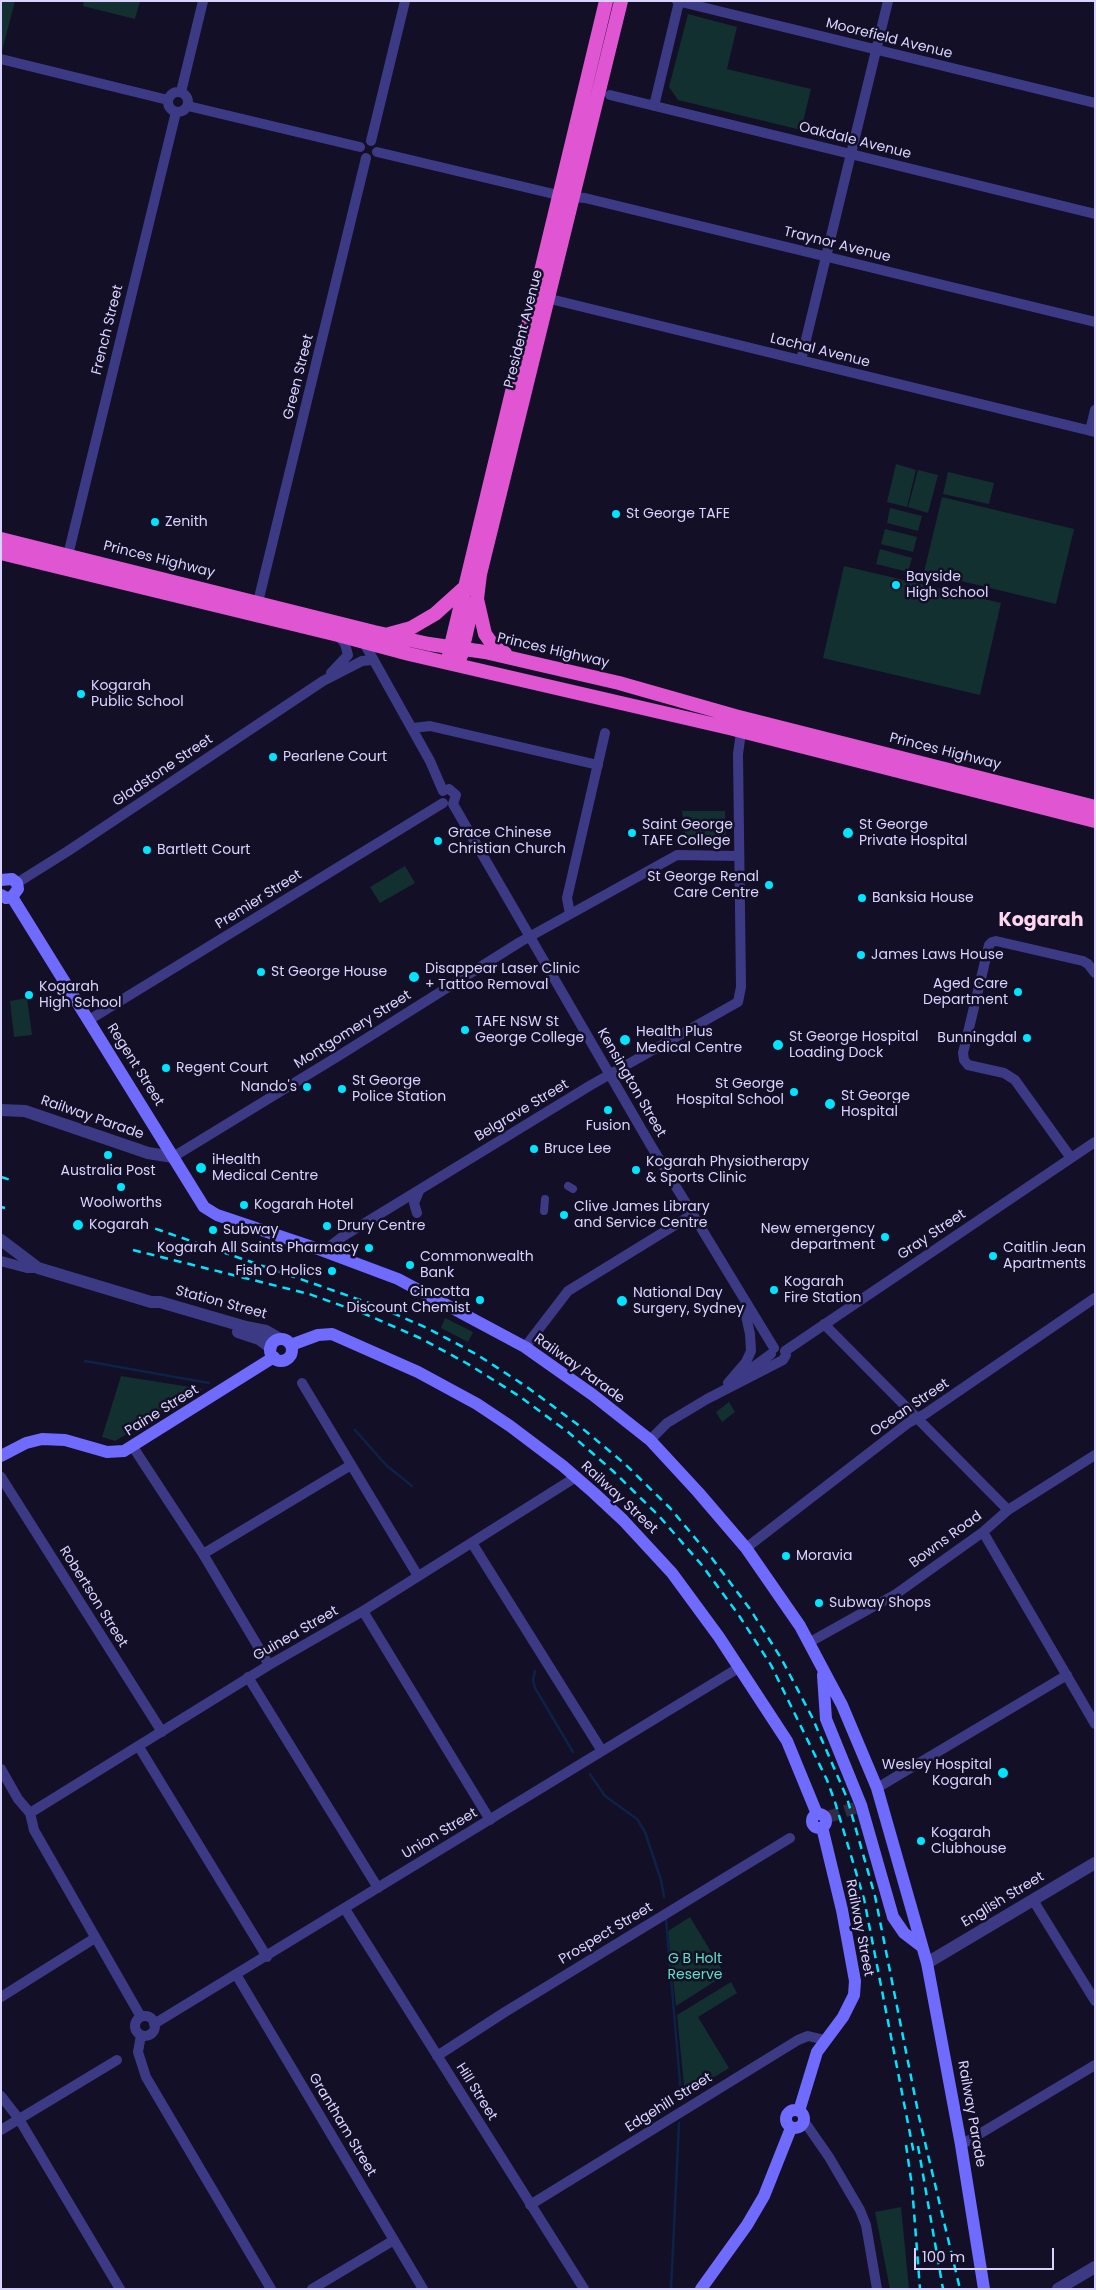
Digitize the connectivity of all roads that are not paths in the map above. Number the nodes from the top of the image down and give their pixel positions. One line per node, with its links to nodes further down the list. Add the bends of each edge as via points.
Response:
1 (203, 1): 9 (street)
2 (405, 1): 16 (street)
3 (606, 1): 21 (highway, President Avenue)
4 (621, 1): 22 (highway, President Avenue)
5 (888, 1): 7 (street)
6 (678, 2): 7 (street, Moorefield Avenue); 14 (street)
7 (876, 50): 12 (street, Moorefield Avenue); 19 (street)
8 (1, 60): 11 (street)
9 (181, 92): 11 (street, via 173,93); 13 (street, via 187,96)
10 (610, 95): 14 (street, Oakdale Avenue)
11 (168, 100): 15 (street, via 169,108)
12 (1095, 103)
13 (188, 106): 15 (street, via 183,112); 17 (street)
14 (654, 106): 19 (street, Oakdale Avenue)
15 (176, 112): 33 (street, French Street)
16 (371, 141): 17 (street, via 363,142); 18 (street, via 377,146)
17 (360, 147): 20 (street)
18 (377, 152): 20 (street); 21 (street)
19 (851, 154): 23 (street, Oakdale Avenue); 24 (street)
20 (366, 158): 36 (street, Green Street)
21 (558, 195): 28 (highway, President Avenue)
22 (573, 198): 24 (street, Traynor Avenue, via 585,198); 25 (highway, President Avenue)
23 (1095, 214)
24 (826, 257): 26 (street, Traynor Avenue); 27 (street)
25 (543, 297): 27 (street, Lachal Avenue); 28 (highway, President Avenue); 35 (highway, President Avenue, via 480,574)
26 (1095, 322)
27 (801, 360): 30 (street, Lachal Avenue)
28 (518, 373): 34 (highway, President Avenue)
29 (1095, 410): 30 (street)
30 (1092, 432)
31 (1, 539): 33 (highway, Princes Highway)
32 (1, 553): 37 (highway, Princes Highway)
33 (68, 555): 36 (highway, Princes Highway)
34 (465, 587): 38 (highway, via 435,614 411,628); 40 (highway, President Avenue)
35 (477, 600): 40 (highway, President Avenue); 41 (highway, via 482,628 489,641 495,648)
36 (258, 602): 38 (highway, Princes Highway)
37 (338, 635): 39 (highway, Princes Highway); 44 (street, Gladstone Street, via 348,655)
38 (386, 635): 40 (highway, Princes Highway)
39 (363, 641): 42 (street); 43 (highway, Princes Highway)
40 (457, 648): 41 (highway, Princes Highway); 43 (highway, President Avenue)
41 (515, 658): 45 (highway, Princes Highway, via 642,688)
42 (372, 660): 44 (street, Gladstone Street, via 362,661); 46 (street)
43 (453, 663): 45 (highway, Princes Highway)
44 (323, 681): 55 (street, Gladstone Street)
45 (742, 725): 51 (highway, Princes Highway); 52 (highway, Princes Highway); 53 (street, via 738,754)
46 (413, 728): 48 (street, via 430,726); 49 (street)
47 (605, 733): 48 (street)
48 (598, 765): 57 (street, via 567,898)
49 (446, 790): 50 (street, via 440,798); 50 (street, Kensington Street, via 456,795)
50 (448, 803): 58 (street, Kensington Street); 60 (street, Premier Street)
51 (1095, 807)
52 (1095, 821)
53 (739, 856): 57 (street, Montgomery Street, via 677,854); 61 (street, Belgrave Street, via 742,987 738,1002)
54 (2, 878): 55 (main road)
55 (16, 883): 56 (main road, via 18,889)
56 (7, 896): 60 (main road, Regent Street)
57 (570, 914): 58 (street, Montgomery Street)
58 (530, 936): 61 (street, Kensington Street); 64 (street, Montgomery Street)
59 (1095, 973): 65 (street, via 1082,961 992,942 963,1054 968,1065 1004,1073 1015,1080)
60 (89, 1020): 64 (main road, Regent Street)
61 (610, 1075): 66 (street, Belgrave Street); 70 (street, Kensington Street)
62 (1, 1110): 64 (street, Railway Parade, via 25,1111 148,1153)
63 (1095, 1142): 65 (street, Gray Street)
64 (173, 1157): 71 (main road, Regent Street, via 201,1203)
65 (1071, 1158): 78 (street, Gray Street)
66 (419, 1190): 69 (street, via 414,1203); 73 (street, Belgrave Street)
67 (545, 1199): 68 (street)
68 (544, 1211)
69 (417, 1213)
70 (693, 1214): 76 (street, Kensington Street); 80 (street, via 568,1291)
71 (222, 1217): 73 (main road, Railway Parade)
72 (3, 1244): 75 (street, Station Street)
73 (324, 1251): 80 (main road, Railway Parade, via 398,1279)
74 (1, 1261): 75 (street, Station Street)
75 (38, 1268): 79 (street, Station Street, via 266,1331)
76 (742, 1297): 81 (street, Kensington Street); 83 (street, via 751,1351)
77 (1095, 1298): 86 (street, Ocean Street)
78 (824, 1324): 82 (street, Gray Street); 86 (street)
79 (279, 1347): 88 (main road, Paine Street); 93 (main road, Railway Street, via 318,1334 332,1334 477,1404)
80 (525, 1347): 87 (main road, Railway Parade)
81 (772, 1351): 82 (street, via 775,1361); 83 (street, Gray Street, via 756,1367)
82 (783, 1356): 85 (street, Gray Street)
83 (728, 1383): 85 (street, Gray Street)
84 (302, 1384): 91 (street)
85 (707, 1399): 87 (street, Gray Street, via 667,1423)
86 (917, 1418): 94 (street); 97 (street, Ocean Street)
87 (650, 1440): 97 (main road, Railway Parade)
88 (133, 1447): 89 (main road, Paine Street, via 113,1453 65,1440 42,1439); 98 (street)
89 (1, 1456)
90 (1093, 1460): 94 (street, Bowns Road)
91 (351, 1465): 98 (street); 99 (street)
92 (1, 1476): 110 (street, Robertson Street)
93 (576, 1478): 96 (street, Guinea Street); 103 (main road, Railway Street, via 623,1520 666,1567)
94 (1008, 1510): 95 (street, Bowns Road)
95 (983, 1532): 101 (street, Bowns Road, via 896,1594); 105 (street)
96 (472, 1544): 99 (street, Guinea Street); 112 (street)
97 (746, 1548): 101 (main road, Railway Parade)
98 (203, 1554): 102 (street)
99 (418, 1576): 100 (street, Guinea Street)
100 (363, 1611): 102 (street, Guinea Street); 116 (street)
101 (810, 1642): 104 (main road, Railway Parade)
102 (269, 1665): 106 (street, Guinea Street)
103 (740, 1667): 112 (street, Union Street); 132 (main road, Railway Street, via 787,1741 823,1819 855,1981 850,2006)
104 (823, 1669): 107 (main road, Railway Parade); 109 (main road, Railway Parade, via 825,1713)
105 (1067, 1675): 108 (street); 114 (street)
106 (248, 1677): 110 (street, Guinea Street); 119 (street)
107 (842, 1706): 109 (main road, via 830,1712); 114 (main road, Railway Parade)
108 (1095, 1724)
109 (830, 1727): 123 (main road, Railway Parade, via 893,1917 904,1933)
110 (162, 1732): 111 (street, Guinea Street)
111 (139, 1747): 115 (street, Guinea Street); 124 (street)
112 (602, 1751): 116 (street, Union Street)
113 (1, 1769): 115 (street)
114 (877, 1788): 123 (main road, Railway Parade)
115 (30, 1813): 122 (street, via 34,1830)
116 (490, 1820): 119 (street, Union Street)
117 (790, 1838): 133 (street, Prospect Street)
118 (1095, 1863): 120 (street, English Street)
119 (378, 1888): 121 (street, Union Street)
120 (1033, 1900): 125 (street, English Street); 128 (street)
121 (345, 1909): 124 (street, Union Street); 133 (street, Hill Street)
122 (95, 1938): 127 (street); 129 (street)
123 (921, 1946): 125 (main road, Railway Parade)
124 (267, 1957): 126 (street, Union Street)
125 (927, 1963): 140 (main road, Railway Parade)
126 (236, 1976): 130 (street, Union Street); 142 (street, Grantham Street)
127 (1, 1996)
128 (1095, 2002)
129 (141, 2017): 130 (street, via 148,2017); 131 (street, via 135,2026)
130 (154, 2024): 131 (street, via 152,2033)
131 (141, 2035): 145 (street, via 138,2052 146,2077)
132 (825, 2040): 137 (main road, Railway Street, via 809,2075); 141 (street, Edgehill Street, via 808,2036 798,2040)
133 (437, 2056): 141 (street, Hill Street)
134 (117, 2060): 138 (street)
135 (1095, 2065): 140 (street)
136 (1, 2096): 138 (street)
137 (801, 2116): 149 (main road, via 799,2128 791,2128 764,2196); 150 (street, via 860,2210 866,2225)
138 (19, 2119): 139 (street); 144 (street)
139 (1, 2130)
140 (961, 2145): 151 (main road, Railway Parade)
141 (530, 2205): 148 (street, Hill Street)
142 (394, 2240): 146 (street); 147 (street, Grantham Street)
143 (1095, 2267): 152 (street)
144 (120, 2289)
145 (271, 2289)
146 (312, 2289)
147 (423, 2289)
148 (584, 2289)
149 (701, 2289)
150 (877, 2289)
151 (984, 2289)
152 (1058, 2289)

